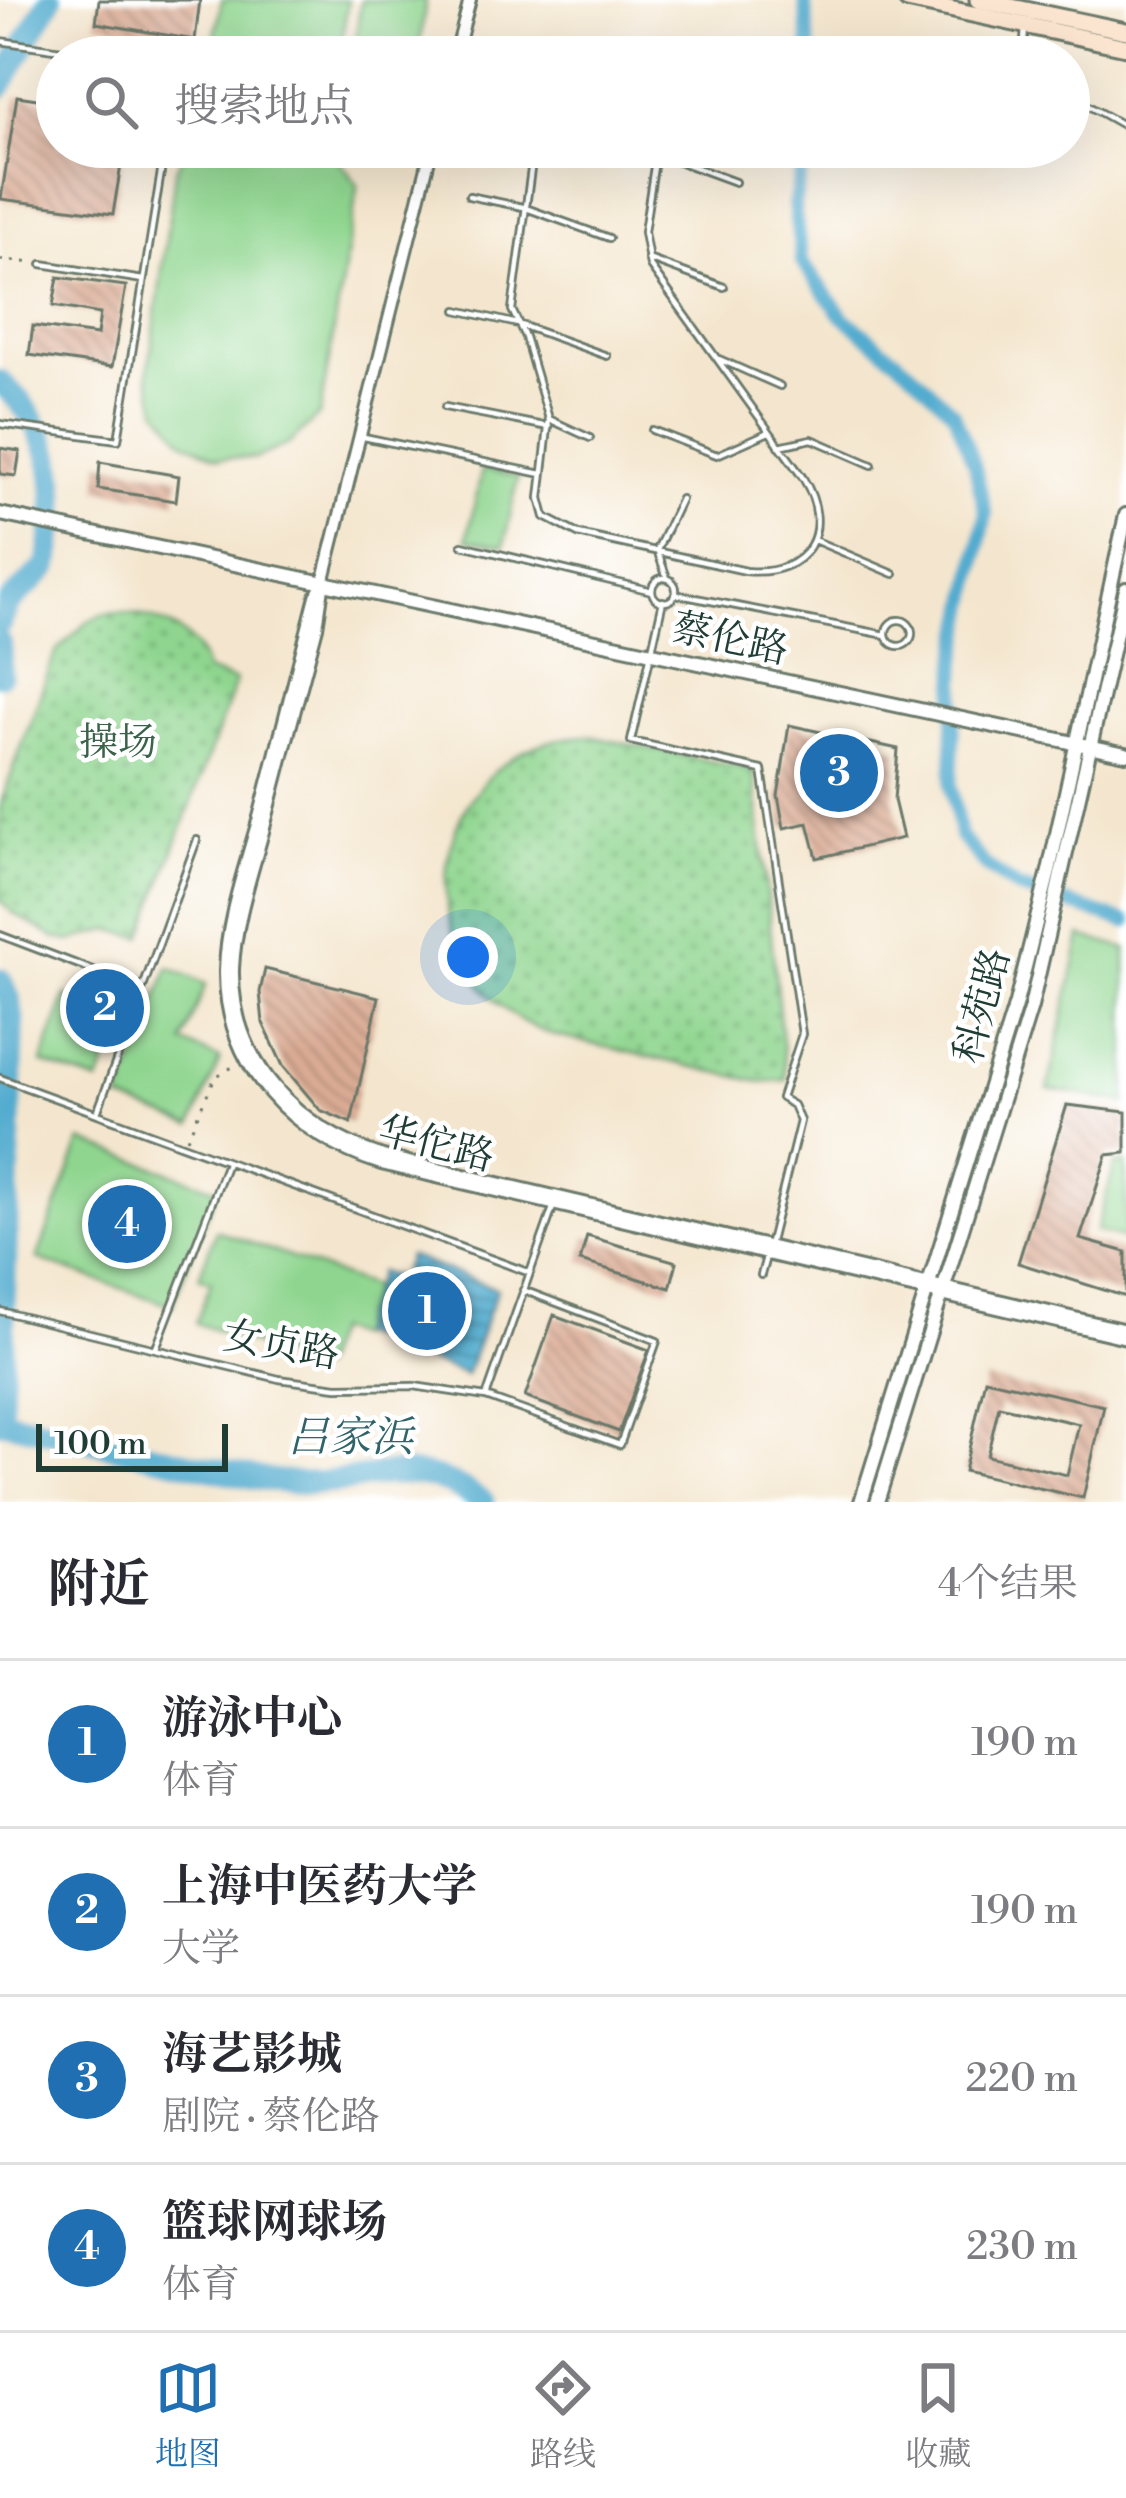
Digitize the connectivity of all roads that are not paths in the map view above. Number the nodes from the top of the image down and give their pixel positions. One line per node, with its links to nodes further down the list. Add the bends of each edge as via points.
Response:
1 (470, 0): 7 (street)
2 (908, 0): 5 (main road)
3 (978, 0): 4 (main road)
4 (1046, 7): 5 (lane); 6 (main road)
5 (1026, 25): 8 (lane); 9 (main road)
6 (1126, 32)
7 (461, 36)
8 (1024, 36)
9 (1076, 36)
10 (1090, 39): 13 (main road)
11 (0, 41): 12 (lane)
12 (36, 46)
13 (1126, 47)
14 (1090, 107): 15 (lane)
15 (1126, 127)
16 (161, 168): 27 (lane)
17 (427, 168): 39 (street, 华佗路)
18 (531, 168): 23 (lane)
19 (653, 168): 25 (lane)
20 (700, 168): 21 (lane)
21 (735, 182)
22 (469, 196): 23 (lane)
23 (524, 207): 24 (lane); 30 (lane, via 512,302)
24 (609, 238)
25 (648, 259): 28 (lane); 32 (lane)
26 (42, 264): 27 (lane)
27 (143, 280): 36 (lane, via 118,440)
28 (724, 286)
29 (457, 310): 30 (lane)
30 (518, 324): 31 (lane); 35 (lane)
31 (607, 356)
32 (714, 356): 33 (lane); 38 (lane)
33 (780, 386)
34 (445, 407): 35 (lane)
35 (549, 423): 40 (lane); 43 (lane)
36 (0, 424)
37 (652, 430): 38 (lane, via 717,455)
38 (769, 432): 41 (lane)
39 (359, 436): 43 (lane); 52 (street, 华佗路)
40 (590, 437)
41 (779, 446): 42 (lane, via 812,439); 47 (lane, via 811,492)
42 (872, 465)
43 (544, 474): 49 (lane, via 541,508 554,524)
44 (681, 499): 49 (lane)
45 (1126, 515): 59 (street, 科苑路)
46 (0, 517): 52 (street, 蔡伦路)
47 (814, 540): 49 (lane, via 787,566 761,572); 50 (lane)
48 (462, 545): 54 (lane)
49 (657, 550): 51 (lane)
50 (894, 574)
51 (667, 578): 54 (lane); 55 (lane)
52 (322, 584): 58 (street, 蔡伦路); 68 (street, 华佗路, via 227,947 231,1020 247,1060 290,1117 331,1144 380,1164); 69 (street, 华佗路, via 235,948 239,1018 261,1069 295,1111 356,1148)
53 (1126, 589): 60 (street, 科苑路)
54 (652, 591): 56 (lane)
55 (675, 593): 56 (lane); 57 (lane)
56 (663, 601): 58 (lane)
57 (886, 635): 57 (lane, via 901,646 912,631 899,620)
58 (649, 653): 59 (street, 蔡伦路); 69 (lane, via 631,740 762,770 802,1034 781,1097 800,1121)
59 (1077, 744): 60 (street, 蔡伦路); 72 (street, 科苑路, via 1034,933)
60 (1092, 747): 61 (street, 蔡伦路); 74 (street, 科苑路, via 1012,1075)
61 (1126, 754)
62 (197, 840): 64 (lane)
63 (0, 935): 64 (lane)
64 (142, 989): 66 (lane)
65 (0, 1078): 66 (lane)
66 (97, 1113): 67 (lane)
67 (228, 1162): 70 (lane); 77 (lane)
68 (554, 1204): 69 (street, 华佗路); 70 (lane)
69 (768, 1251): 71 (lane); 72 (street, 华佗路)
70 (530, 1273): 73 (lane)
71 (761, 1275)
72 (930, 1289): 74 (street, 华佗路); 79 (street, 科苑路)
73 (524, 1290): 78 (lane); 78 (lane, 女贞路, via 657,1341 620,1445)
74 (945, 1292): 76 (street, 华佗路); 80 (street, 科苑路)
75 (0, 1311): 77 (lane, 女贞路)
76 (1126, 1334)
77 (156, 1348): 78 (lane, 女贞路, via 279,1379)
78 (486, 1397)
79 (861, 1502)
80 (877, 1502)

